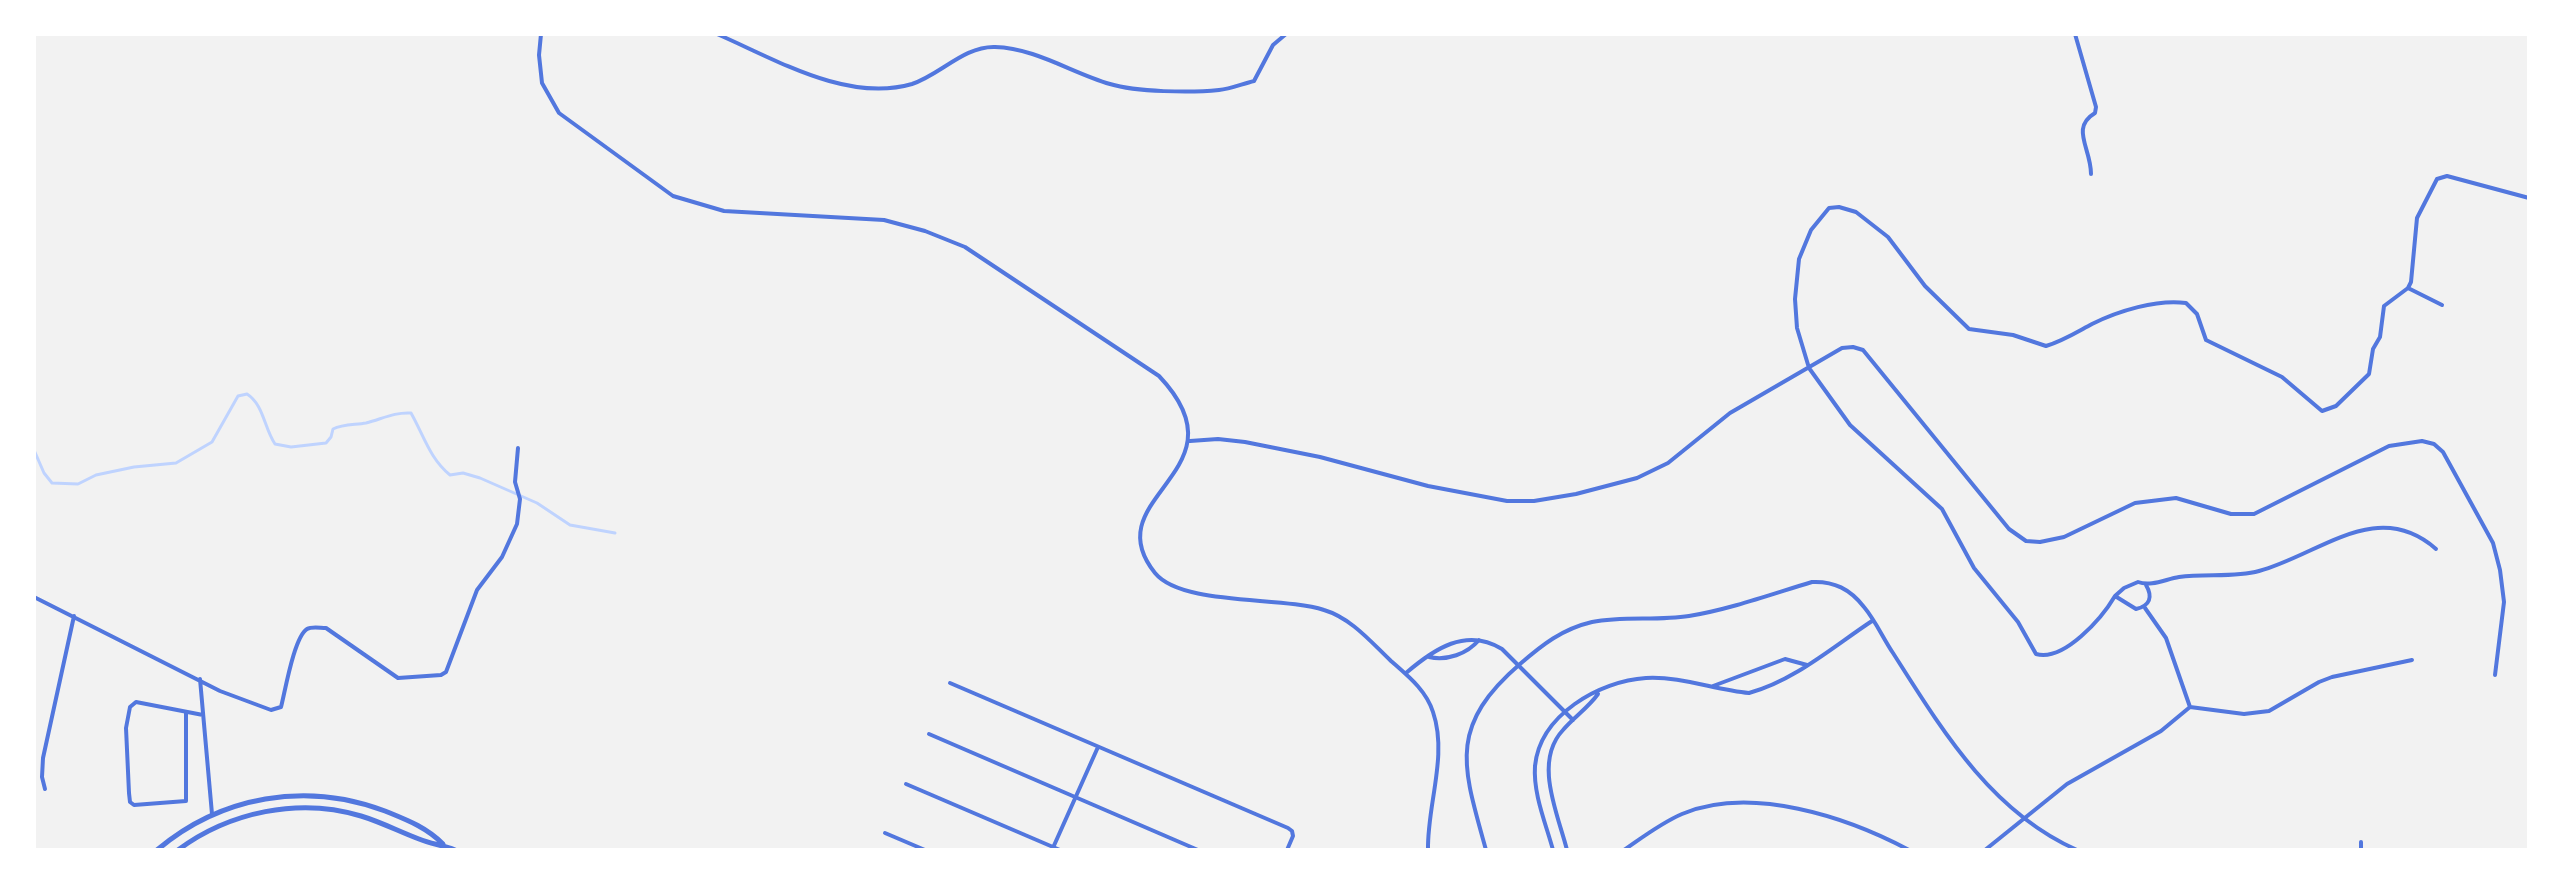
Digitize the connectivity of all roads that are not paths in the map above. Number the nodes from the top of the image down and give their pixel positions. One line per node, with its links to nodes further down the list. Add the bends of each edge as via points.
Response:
1 (541, 34): 10 (street, via 542,83 559,113 673,196 724,211 884,220 965,247 1159,376 1186,414)
2 (717, 34): 3 (street, via 831,83 866,89 913,84 972,52 993,47 1030,54 1112,85 1176,91 1221,90 1254,81 1273,45)
3 (1286, 34)
4 (2075, 34): 5 (street, via 2096,107 2082,128)
5 (2091, 174)
6 (2529, 198): 7 (street, via 2447,176 2437,179 2417,218)
7 (2408, 288): 8 (street); 9 (street, via 2384,306 2366,378 2336,406 2322,411 2282,377 2206,340 2197,314 2186,303 2132,310 2046,346 1969,329 1925,286 1888,237 1856,212 1833,207 1811,230 1797,272 1797,328)
8 (2442, 305)
9 (1809, 368): 10 (street, via 1730,413 1668,463 1637,478 1534,501 1428,486 1245,442); 14 (street, via 1850,425 1942,509 1974,568 2018,622 2036,654 2063,651); 25 (street, via 1842,348 1863,350 2009,529 2026,541 2064,537 2135,503 2176,498 2254,514 2389,446 2434,444 2493,543 2504,602)
10 (1190, 441): 24 (street, via 1139,528 1140,544 1155,573 1169,586 1193,592 1326,610 1351,623)
11 (518, 448): 26 (street, via 517,524 502,557 477,590 444,674 398,678 326,628 315,627 298,639 277,710)
12 (2436, 549): 13 (street, via 2415,534 2374,527 2255,572 2179,577)
13 (2146, 585): 14 (street, via 2130,584); 16 (street, via 2150,601)
14 (2115, 596): 16 (street)
15 (34, 597): 17 (street)
16 (2144, 608): 30 (street, via 2166,638)
17 (74, 616): 26 (street); 38 (street, via 43,758)
18 (1872, 621): 22 (street, via 1842,586 1812,582 1689,616 1594,622 1548,640); 23 (street); 41 (street, via 1956,748)
19 (1479, 640): 20 (street, via 1468,638 1438,648); 20 (street, via 1470,651); 22 (street, via 1502,649)
20 (1429, 657): 24 (street)
21 (2412, 660): 30 (street, via 2332,677 2269,711 2244,714)
22 (1518, 665): 32 (street); 55 (street, via 1486,697 1468,740 1468,785)
23 (1808, 665): 28 (street, via 1785,659); 28 (street, via 1749,693)
24 (1405, 673): 54 (street, via 1433,710 1437,730)
25 (2495, 675)
26 (200, 679): 33 (street)
27 (950, 683): 36 (street)
28 (1711, 687): 29 (street, via 1645,678)
29 (1599, 692): 32 (street); 34 (street)
30 (2190, 707): 41 (street, via 2161,731 2088,770)
31 (186, 712): 31 (street, via 186,801 134,805 126,728 130,707 136,702); 33 (street)
32 (1565, 713): 34 (street); 56 (street, via 1545,734 1535,766)
33 (203, 715): 40 (street)
34 (1573, 720): 57 (street, via 1552,747 1549,764)
35 (929, 734): 39 (street)
36 (1098, 747): 39 (street); 53 (street, via 1292,831)
37 (906, 784): 46 (street)
38 (45, 789)
39 (1076, 797): 46 (street); 52 (street)
40 (212, 814): 42 (street); 45 (street, via 276,797 335,797 428,829); 47 (street)
41 (2022, 818): 60 (street); 61 (street)
42 (217, 826): 45 (street, via 277,810 333,810); 48 (street)
43 (885, 833): 50 (street)
44 (2361, 842): 62 (street)
45 (443, 844): 49 (street)
46 (1053, 849): 51 (street)
47 (157, 850)
48 (178, 850)
49 (455, 850)
50 (925, 850)
51 (1060, 850)
52 (1198, 850)
53 (1287, 850)
54 (1428, 850)
55 (1486, 850)
56 (1553, 850)
57 (1567, 850)
58 (1624, 850): 59 (street, via 1684,813 1744,804 1820,814)
59 (1909, 850)
60 (1985, 850)
61 (2077, 850)
62 (2361, 850)

